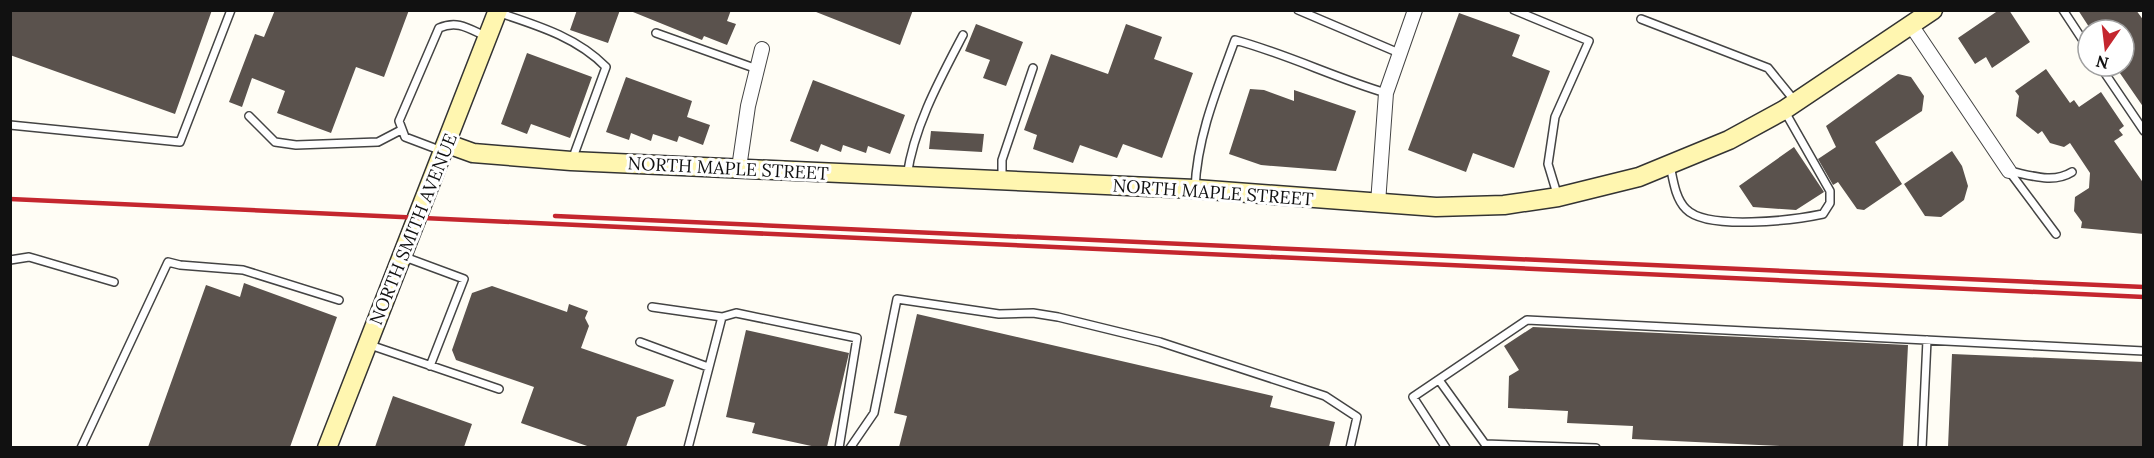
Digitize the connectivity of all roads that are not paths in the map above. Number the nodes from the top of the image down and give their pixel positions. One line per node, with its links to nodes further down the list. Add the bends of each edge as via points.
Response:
1 (231, 10): 22 (lane, via 180,142)
2 (1298, 10): 15 (lane)
3 (1416, 10): 15 (street)
4 (1514, 10): 34 (lane, via 1589,40 1555,117 1548,164)
5 (1933, 10): 9 (main road, NORTH MAPLE STREET)
6 (2063, 10): 10 (lane)
7 (498, 11): 13 (main road, NORTH SMITH AVENUE); 26 (lane, via 557,33 594,55 606,67)
8 (1641, 19): 20 (lane, via 1768,68)
9 (1911, 25): 20 (main road, NORTH MAPLE STREET); 29 (street)
10 (2076, 30)
11 (656, 33): 17 (lane)
12 (963, 34): 31 (lane, via 920,126 910,154)
13 (488, 37): 23 (lane, via 460,24 439,28 399,121); 25 (main road, NORTH SMITH AVENUE)
14 (762, 48): 17 (street)
15 (1399, 53): 19 (street)
16 (1033, 68): 32 (lane, via 1002,160)
17 (757, 69): 28 (street)
18 (2108, 78): 24 (lane)
19 (1386, 93): 33 (lane, via 1235,40 1208,116 1196,164); 35 (street)
20 (1790, 106): 27 (main road, NORTH MAPLE STREET, via 1729,140); 27 (lane, via 1830,191 1830,203 1823,214 1746,222 1704,218 1686,210 1677,194)
21 (249, 116): 23 (lane, via 275,142 296,145 378,142)
22 (10, 125)
23 (401, 130): 25 (lane, via 405,137)
24 (2144, 131)
25 (446, 148): 26 (main road, NORTH MAPLE STREET); 37 (main road, NORTH SMITH AVENUE)
26 (571, 161): 28 (main road, NORTH MAPLE STREET)
27 (1670, 165): 34 (main road, NORTH MAPLE STREET, via 1639,177)
28 (739, 168): 31 (main road, NORTH MAPLE STREET)
29 (2009, 171): 30 (lane, via 2052,178); 36 (lane)
30 (2072, 172)
31 (908, 176): 32 (main road, NORTH MAPLE STREET)
32 (1002, 180): 33 (main road, NORTH MAPLE STREET)
33 (1195, 189): 35 (main road, NORTH MAPLE STREET)
34 (1558, 197): 35 (main road, NORTH MAPLE STREET, via 1504,205 1436,207)
35 (1378, 203)
36 (2056, 234)
37 (402, 256): 45 (main road, NORTH SMITH AVENUE); 47 (lane, via 464,279)
38 (10, 260): 39 (lane, via 28,257)
39 (114, 282)
40 (339, 300): 52 (lane, via 243,270 168,262)
41 (652, 307): 42 (lane)
42 (722, 317): 48 (lane); 55 (lane, via 736,313 857,338)
43 (1927, 340): 46 (lane); 49 (lane, via 1527,320); 60 (lane)
44 (640, 342): 48 (lane)
45 (367, 344): 47 (lane); 53 (main road, NORTH SMITH AVENUE)
46 (2144, 351)
47 (430, 366): 50 (lane)
48 (708, 367): 54 (lane)
49 (1439, 380): 51 (lane); 58 (lane, via 1413,397)
50 (499, 389)
51 (1485, 446): 59 (lane)
52 (81, 447)
53 (327, 447)
54 (688, 447)
55 (839, 447)
56 (850, 447): 57 (lane, via 874,413 897,299 999,314 1058,317 1160,342 1228,364 1325,396 1358,417)
57 (1350, 447)
58 (1446, 447)
59 (1596, 447)
60 (1922, 447)

